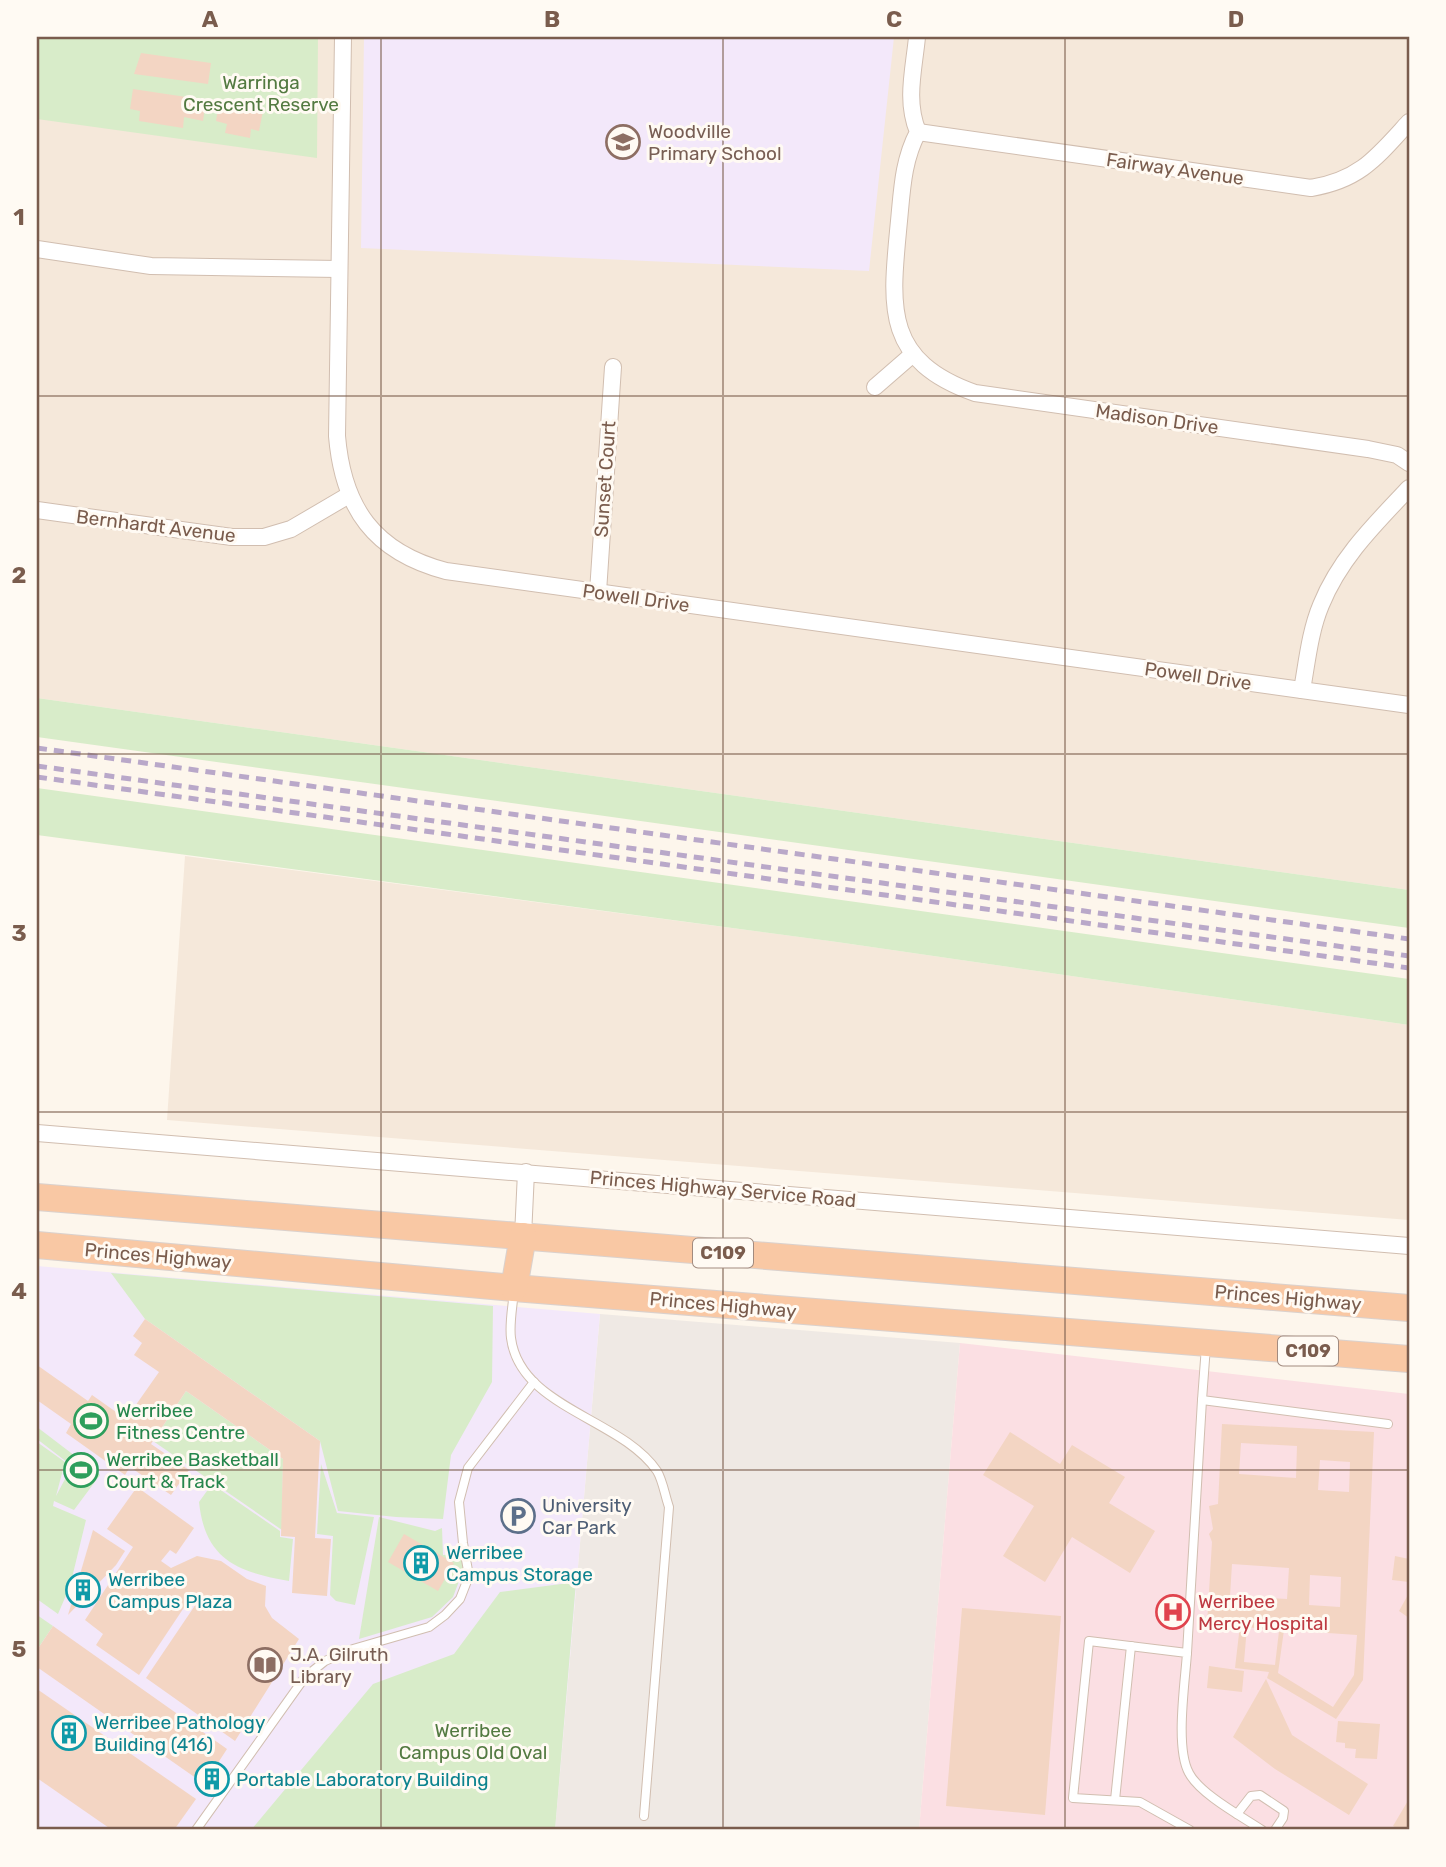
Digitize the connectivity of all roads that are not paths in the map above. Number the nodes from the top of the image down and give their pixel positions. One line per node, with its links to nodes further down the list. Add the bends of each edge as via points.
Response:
1 (343, 37): 6 (street, Powell Drive)
2 (917, 37): 4 (street, via 910,102)
3 (1409, 122): 4 (street, Fairway Avenue, via 1360,171 1335,184 1311,188)
4 (918, 132): 7 (street, Madison Drive, via 905,164 894,272 894,308)
5 (37, 249): 6 (street, via 151,265)
6 (339, 269): 12 (street, Powell Drive, via 337,436)
7 (913, 354): 9 (street); 10 (street, Madison Drive, via 927,370 975,393 1368,449 1397,455)
8 (613, 366): 14 (street, Sunset Court)
9 (874, 387)
10 (1409, 463)
11 (1409, 488): 15 (street, via 1337,572 1321,606)
12 (349, 495): 13 (street, Bernhardt Avenue, via 264,537 232,537); 14 (street, Powell Drive, via 379,537 422,564)
13 (37, 510)
14 (598, 592): 15 (street, Powell Drive)
15 (1302, 690): 16 (street, Powell Drive)
16 (1409, 705)
17 (37, 1133): 18 (street, Princes Highway Service Road)
18 (526, 1172): 20 (street); 22 (street, Princes Highway Service Road)
19 (37, 1197): 20 (highway, Princes Highway / C109)
20 (523, 1236): 23 (highway); 24 (highway, Princes Highway / C109)
21 (37, 1245): 23 (highway, Princes Highway / C109)
22 (1409, 1246)
23 (514, 1288): 25 (highway, Princes Highway / C109); 27 (lane, via 511,1338 520,1364)
24 (1409, 1308)
25 (1206, 1343): 26 (highway, Princes Highway / C109); 28 (lane)
26 (1409, 1359)
27 (534, 1382): 34 (lane, via 552,1398 635,1448 658,1472 669,1507); 36 (lane, via 468,1468 459,1502 468,1576 460,1600 429,1628 354,1649 325,1661 305,1677)
28 (1202, 1400): 29 (lane); 31 (lane)
29 (1388, 1424)
30 (1131, 1646): 31 (lane); 32 (lane); 32 (lane, via 1089,1641 1073,1798)
31 (1187, 1653): 33 (lane, via 1181,1755 1190,1775)
32 (1115, 1800): 37 (lane, via 1139,1802)
33 (1237, 1814): 35 (lane); 38 (lane, via 1251,1796 1260,1794 1284,1811)
34 (644, 1816)
35 (1257, 1829)
36 (196, 1830)
37 (1191, 1830)
38 (1275, 1830)

